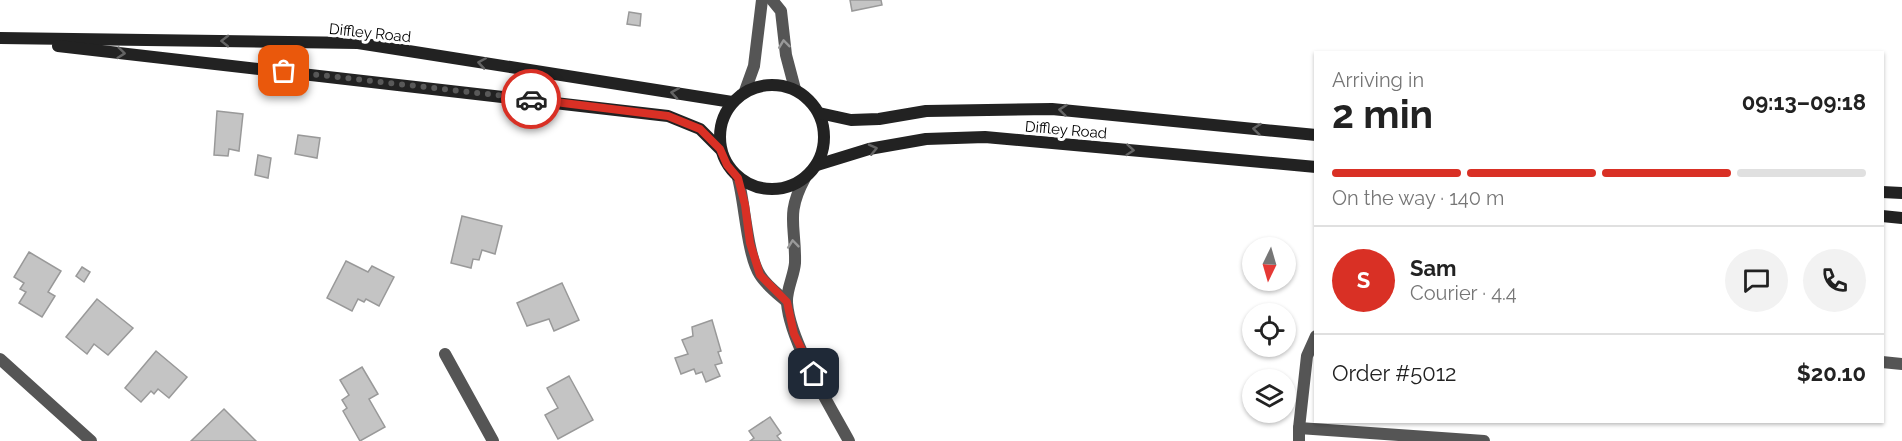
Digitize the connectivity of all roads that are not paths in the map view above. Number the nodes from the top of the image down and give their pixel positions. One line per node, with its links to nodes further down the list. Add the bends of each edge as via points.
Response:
1 (762, 0): 5 (street, via 754,66)
2 (772, 0): 4 (street, one-way to 2, via 781,11)
3 (0, 39): 6 (main road, Diffley Road, one-way to 3, via 358,43); 9 (main road, Diffley Road, one-way to 9, via 668,116 700,129)
4 (795, 89): 5 (main road, via 761,85); 7 (main road)
5 (745, 91): 6 (main road)
6 (732, 102): 9 (main road, via 723,116)
7 (819, 113): 8 (main road, Diffley Road, one-way to 7, via 1052,109 926,111 851,120); 10 (main road, via 824,148)
8 (1314, 135)
9 (720, 149): 12 (main road)
10 (817, 165): 11 (main road, Diffley Road, one-way to 11, via 869,149 926,139 985,137); 13 (main road)
11 (1314, 166)
12 (738, 178): 13 (main road, via 754,187 772,190 790,187); 18 (street, via 760,275)
13 (805, 178): 18 (street, one-way to 13, via 795,264 792,214)
14 (1884, 192): 15 (main road)
15 (1902, 193)
16 (1884, 216): 17 (main road)
17 (1902, 218)
18 (787, 302): 27 (street, via 794,334)
19 (1314, 340): 24 (street, via 1307,356)
20 (445, 354): 26 (street)
21 (0, 359): 25 (street)
22 (1884, 362): 23 (street)
23 (1902, 364)
24 (1299, 435): 28 (street)
25 (92, 441)
26 (493, 441)
27 (849, 441)
28 (1484, 441)

